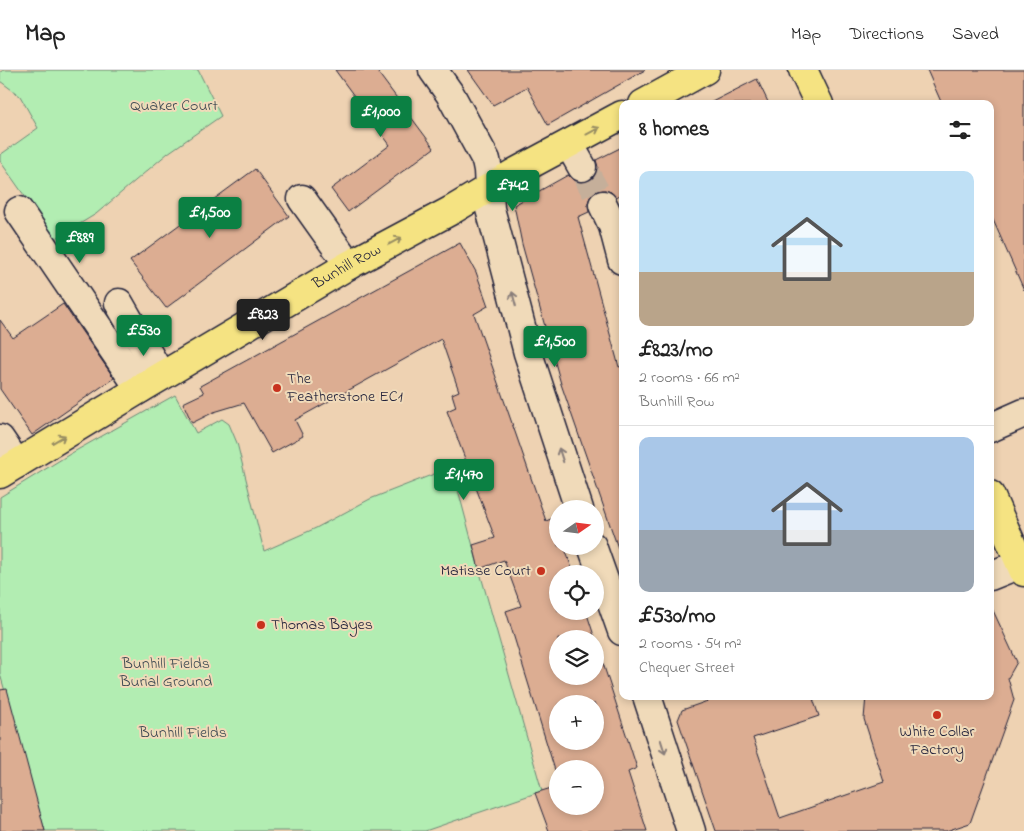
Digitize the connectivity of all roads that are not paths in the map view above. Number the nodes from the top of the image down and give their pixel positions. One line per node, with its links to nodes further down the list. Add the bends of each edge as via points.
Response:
1 (433, 70): 7 (street, via 482,151 488,170)
2 (705, 70): 4 (main road)
3 (803, 70): 5 (main road)
4 (650, 100)
5 (816, 100)
6 (619, 118): 7 (main road, Bunhill Row, one-way to 6, via 576,155)
7 (488, 187): 12 (main road, Bunhill Row, one-way to 7); 19 (street, one-way to 7, via 528,353 491,214)
8 (302, 199): 12 (street)
9 (603, 205): 11 (street)
10 (19, 211): 14 (street)
11 (619, 249)
12 (349, 265): 14 (main road, Bunhill Row)
13 (107, 300): 14 (street)
14 (151, 382): 18 (main road, Bunhill Row, one-way to 14)
15 (1024, 413): 16 (street)
16 (994, 426)
17 (0, 439): 18 (street)
18 (9, 469)
19 (576, 500)
20 (994, 504): 22 (main road)
21 (595, 555): 24 (street)
22 (1022, 568): 23 (street)
23 (994, 575)
24 (619, 622)
25 (653, 700): 26 (street, one-way to 26)
26 (691, 831)

